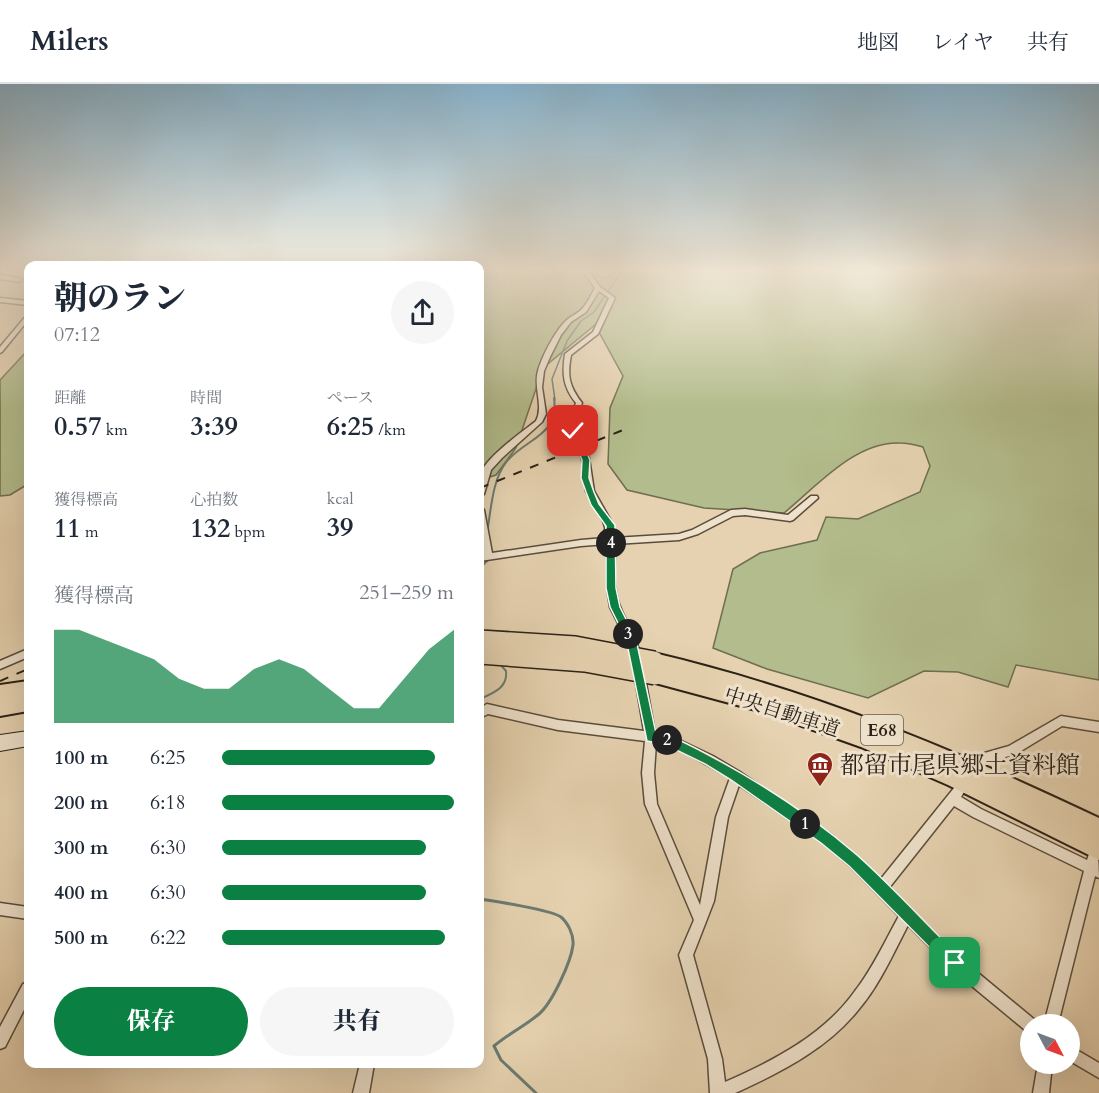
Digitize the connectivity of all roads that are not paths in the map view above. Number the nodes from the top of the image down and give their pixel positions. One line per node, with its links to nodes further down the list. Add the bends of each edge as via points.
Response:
1 (578, 315): 5 (street, via 558,334 547,357 539,387 543,414 539,422 499,456 487,469)
2 (604, 315): 7 (street, via 596,333 568,354 565,382 579,403 571,423 588,465 585,478 590,492 610,525)
3 (24, 324): 4 (street)
4 (0, 351)
5 (484, 480)
6 (814, 498): 7 (street, via 790,518 732,513 679,537)
7 (610, 542): 8 (street); 11 (street, via 615,607)
8 (484, 557)
9 (484, 634): 11 (street, via 548,637)
10 (484, 640): 15 (highway, 中央自動車道 / E68, bridge, via 575,646)
11 (633, 649): 22 (street)
12 (484, 654): 15 (highway, 中央自動車道 / E68, bridge)
13 (24, 655): 14 (street)
14 (0, 665)
15 (655, 668): 27 (highway, 中央自動車道 / E68, via 782,694 876,728); 28 (highway, 中央自動車道 / E68, via 868,740 918,761)
16 (24, 690): 17 (highway)
17 (0, 693)
18 (24, 704): 19 (highway)
19 (0, 707)
20 (484, 710): 22 (street)
21 (1099, 727): 25 (street, via 1061,721 1012,750)
22 (651, 738): 26 (street, via 685,747); 33 (street, via 651,804)
23 (24, 740): 24 (street)
24 (0, 743)
25 (982, 761)
26 (736, 776): 29 (street, via 826,838); 33 (street, via 722,817 708,901)
27 (1099, 829)
28 (1096, 861): 29 (street, via 977,813 956,795); 35 (street)
29 (881, 889): 32 (street)
30 (0, 909): 31 (street)
31 (24, 912)
32 (907, 914): 36 (street, via 955,963); 43 (street, via 865,989 841,1018 798,1054)
33 (700, 920): 43 (street, via 686,955 715,1059)
34 (24, 997): 37 (street)
35 (1054, 1014)
36 (1020, 1018)
37 (0, 1042)
38 (1080, 1059): 40 (street)
39 (366, 1068): 42 (street)
40 (1099, 1071)
41 (1044, 1074): 44 (street)
42 (361, 1093)
43 (718, 1093)
44 (1041, 1093)

